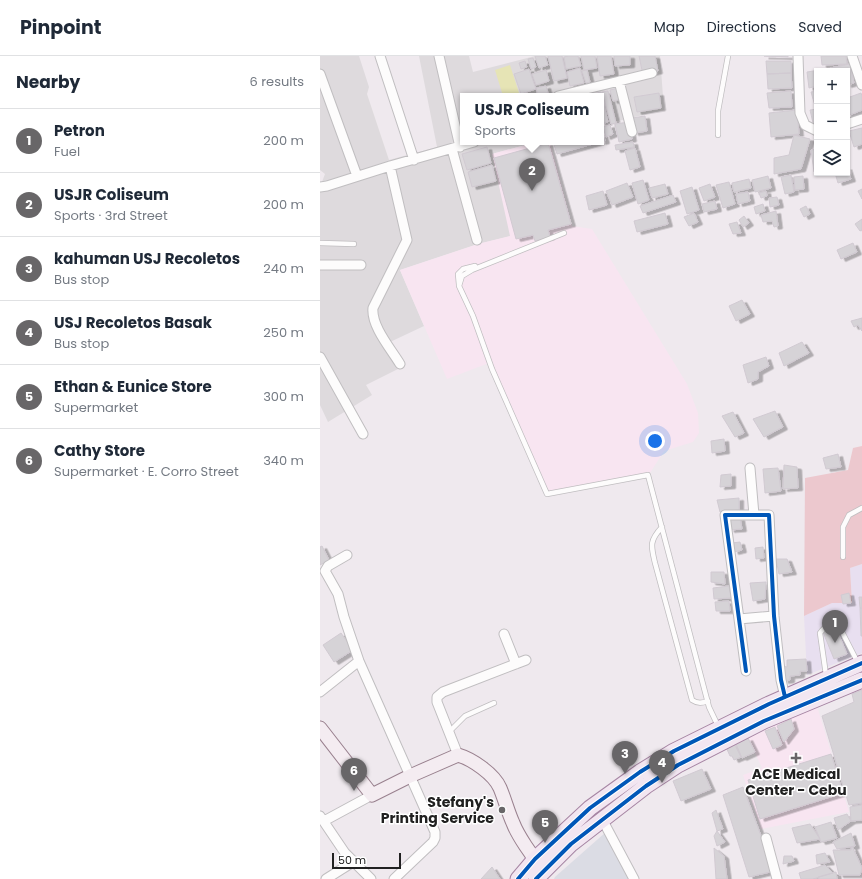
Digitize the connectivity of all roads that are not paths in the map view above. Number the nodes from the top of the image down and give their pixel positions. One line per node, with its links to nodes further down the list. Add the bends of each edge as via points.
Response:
1 (380, 56): 18 (street)
2 (439, 56): 17 (street)
3 (728, 56): 15 (lane, via 718,111)
4 (798, 56): 13 (street, via 800,112 805,125)
5 (852, 56): 9 (street)
6 (652, 73): 8 (street)
7 (320, 74): 20 (street)
8 (620, 81): 10 (street); 14 (street)
9 (862, 85)
10 (570, 93)
11 (862, 119): 12 (street)
12 (850, 123)
13 (814, 130)
14 (632, 132)
15 (718, 135)
16 (465, 145): 17 (street)
17 (456, 148): 18 (street); 23 (street)
18 (414, 160): 19 (street)
19 (390, 166): 20 (street); 29 (street, via 407,240 373,308 372,315)
20 (357, 176): 21 (street)
21 (320, 187)
22 (564, 233): 34 (lane, via 472,270 462,276 459,286 547,494 648,475)
23 (477, 240)
24 (320, 244): 25 (lane)
25 (354, 244)
26 (320, 265): 27 (street)
27 (361, 265)
28 (320, 357): 30 (street)
29 (400, 364)
30 (363, 434)
31 (750, 468): 33 (street)
32 (862, 508): 36 (lane, via 849,515 843,527)
33 (754, 515): 37 (street, via 769,516); 38 (street, via 724,515)
34 (662, 527): 53 (lane); 53 (lane, via 651,544 655,563 692,700 696,703)
35 (346, 555): 45 (street, via 328,566 325,571 338,594)
36 (843, 557)
37 (774, 616): 38 (street); 52 (street)
38 (739, 619): 48 (street)
39 (504, 634): 47 (street)
40 (841, 639): 41 (lane)
41 (846, 640): 43 (lane, via 839,626 833,624 820,633); 46 (lane)
42 (828, 644): 43 (lane)
43 (822, 648): 49 (lane)
44 (526, 660): 47 (street)
45 (359, 661): 51 (street); 59 (street)
46 (860, 663): 49 (main road)
47 (516, 664): 56 (street, via 443,692 437,697 436,702)
48 (746, 671)
49 (827, 679): 52 (main road)
50 (862, 680): 57 (main road, via 764,721)
51 (320, 692)
52 (785, 697): 57 (main road)
53 (708, 701): 57 (lane)
54 (494, 703): 56 (lane, via 465,716)
55 (320, 728): 60 (street)
56 (448, 732): 58 (street)
57 (722, 734): 62 (main road); 65 (main road, via 674,751 590,808)
58 (458, 755): 59 (street); 65 (street, via 466,757 486,771 500,786 513,825)
59 (410, 776): 60 (street); 68 (street, via 436,838)
60 (372, 795): 61 (street)
61 (322, 818): 64 (street)
62 (602, 819): 65 (main road); 70 (street)
63 (766, 838): 71 (street)
64 (353, 862): 66 (street); 67 (street)
65 (538, 869): 69 (main road)
66 (326, 879)
67 (371, 879)
68 (394, 879)
69 (518, 879)
70 (634, 879)
71 (777, 879)

